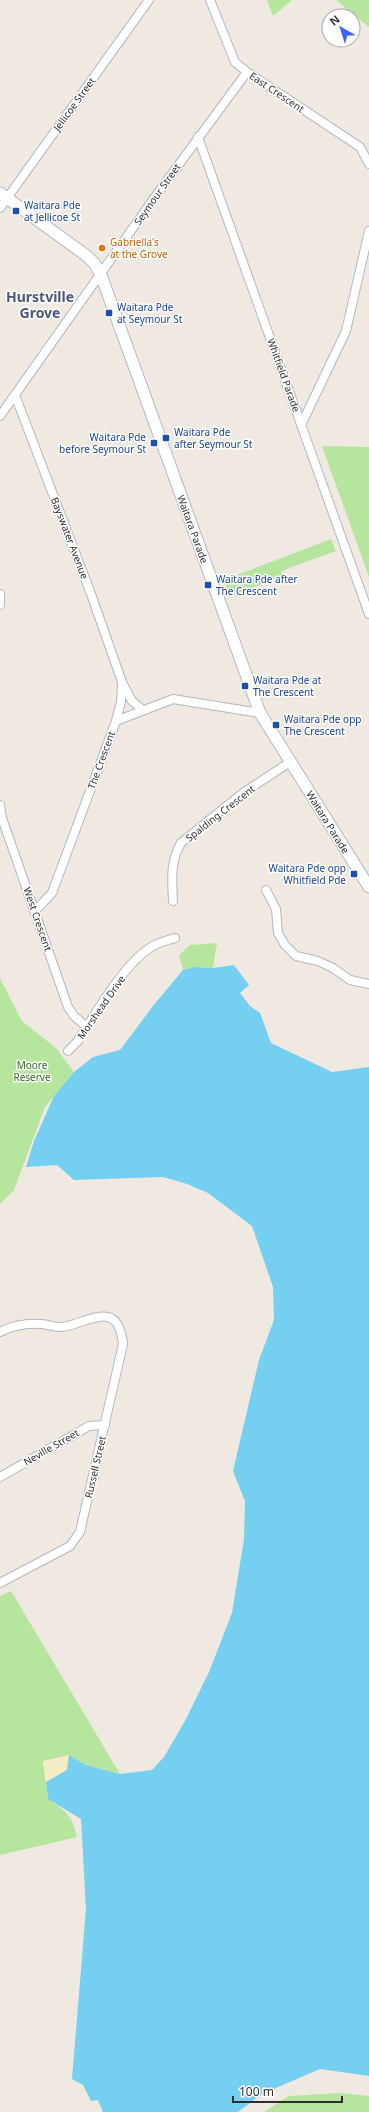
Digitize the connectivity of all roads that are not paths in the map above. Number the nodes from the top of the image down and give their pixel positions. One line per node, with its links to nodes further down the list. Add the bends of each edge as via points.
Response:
1 (149, 0): 6 (street, Jellicoe Street)
2 (210, 0): 3 (street, East Crescent, via 235,62)
3 (246, 72): 4 (street, Seymour Street); 5 (street, East Crescent, via 360,148)
4 (198, 137): 9 (street, Seymour Street); 12 (street, Whitfield Parade)
5 (369, 164)
6 (4, 196): 7 (street, Jellicoe Street); 9 (street, Waitara Parade, via 87,256)
7 (0, 208)
8 (369, 231): 12 (street, via 346,331)
9 (101, 275): 10 (street, Seymour Street); 18 (street, Waitara Parade)
10 (15, 395): 11 (street, Seymour Street); 16 (street, Bayswater Avenue)
11 (0, 416)
12 (302, 423): 15 (street, Whitfield Parade)
13 (0, 594): 14 (street)
14 (0, 605)
15 (369, 614)
16 (122, 682): 17 (street, Bayswater Avenue, via 132,701); 19 (street, Bayswater Avenue, via 121,702)
17 (143, 710): 18 (street, The Crescent, via 177,699); 19 (street, The Crescent)
18 (260, 713): 20 (street, Waitara Parade)
19 (116, 721): 25 (street, The Crescent, via 52,893)
20 (290, 762): 22 (street, Waitara Parade); 24 (street, Spalding Crescent, via 244,793 181,843 174,854 172,868)
21 (0, 805): 25 (street, West Crescent, via 2,818)
22 (369, 887)
23 (266, 890): 27 (street, via 276,909 278,933 296,956 318,961 350,980)
24 (173, 901)
25 (35, 911): 28 (street, West Crescent, via 68,1007)
26 (175, 938): 28 (street, Morshead Drive, via 156,944 137,960 121,977)
27 (369, 984)
28 (87, 1027): 29 (street, Morshead Drive)
29 (68, 1051)
30 (0, 1332): 31 (street, Russell Street, via 31,1324 61,1327 92,1317 104,1316 114,1322 118,1326 123,1344)
31 (105, 1425): 32 (street, Neville Street, via 89,1426); 33 (street, Russell Street, via 77,1537 70,1546)
32 (0, 1477)
33 (0, 1583)

